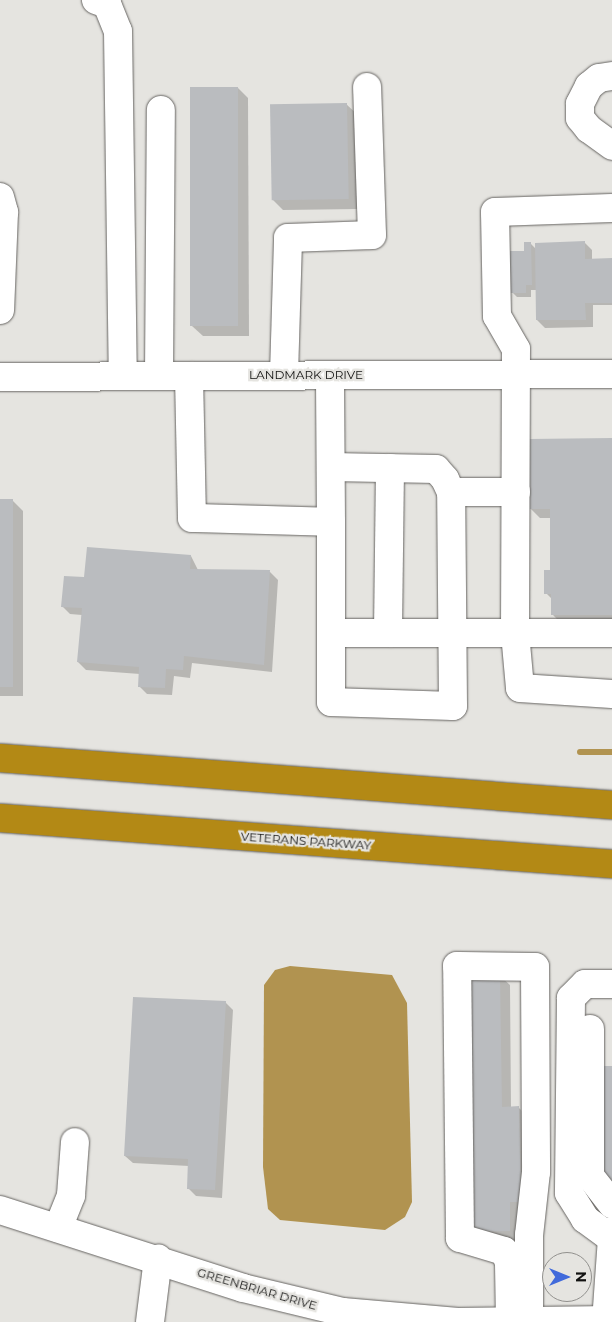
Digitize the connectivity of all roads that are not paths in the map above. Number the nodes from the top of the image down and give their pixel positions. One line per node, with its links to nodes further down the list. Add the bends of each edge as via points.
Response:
1 (96, 0): 13 (street, via 107,4 118,31)
2 (612, 76): 5 (street, via 599,78 589,86 580,104 580,118)
3 (367, 87): 11 (street, via 372,234 288,238)
4 (161, 110): 14 (street)
5 (612, 146)
6 (0, 197): 8 (street)
7 (612, 208): 9 (street, via 495,212 497,316 516,349)
8 (0, 310)
9 (516, 374): 10 (street, LANDMARK DRIVE); 12 (street, LANDMARK DRIVE); 20 (street)
10 (612, 374)
11 (284, 375): 12 (street, LANDMARK DRIVE); 15 (street, LANDMARK DRIVE)
12 (330, 375): 17 (street)
13 (122, 376): 14 (street, LANDMARK DRIVE); 16 (street, LANDMARK DRIVE)
14 (159, 376): 15 (street, LANDMARK DRIVE)
15 (189, 376): 21 (street, via 192,518)
16 (0, 378)
17 (331, 467): 18 (street); 21 (street)
18 (390, 468): 19 (street, via 436,468); 26 (street)
19 (451, 492): 20 (street); 22 (street)
20 (516, 492): 23 (street)
21 (331, 522): 25 (street)
22 (452, 633): 23 (street); 25 (street, via 453,706 331,702); 26 (street)
23 (515, 633): 24 (street); 27 (street, via 520,688 528,692)
24 (612, 633)
25 (331, 634): 26 (street)
26 (388, 634)
27 (612, 694)
28 (0, 758): 29 (highway)
29 (612, 805)
30 (0, 818): 31 (highway, VETERANS PARKWAY)
31 (612, 864)
32 (612, 984): 38 (street, via 585,984 571,998 569,1193 585,1219)
33 (590, 1029): 35 (street, via 590,1176)
34 (75, 1142): 37 (street, via 71,1196)
35 (612, 1204)
36 (0, 1210): 37 (street, GREENBRIAR DRIVE)
37 (58, 1228): 39 (street, GREENBRIAR DRIVE)
38 (612, 1235): 40 (street)
39 (158, 1259): 42 (street); 43 (street, GREENBRIAR DRIVE, via 300,1304 378,1317)
40 (608, 1320): 41 (street, GREENBRIAR DRIVE)
41 (519, 1321): 41 (street, via 536,1172 535,967 457,966 460,1238 504,1250); 43 (street, GREENBRIAR DRIVE)
42 (150, 1322)
43 (458, 1322)

